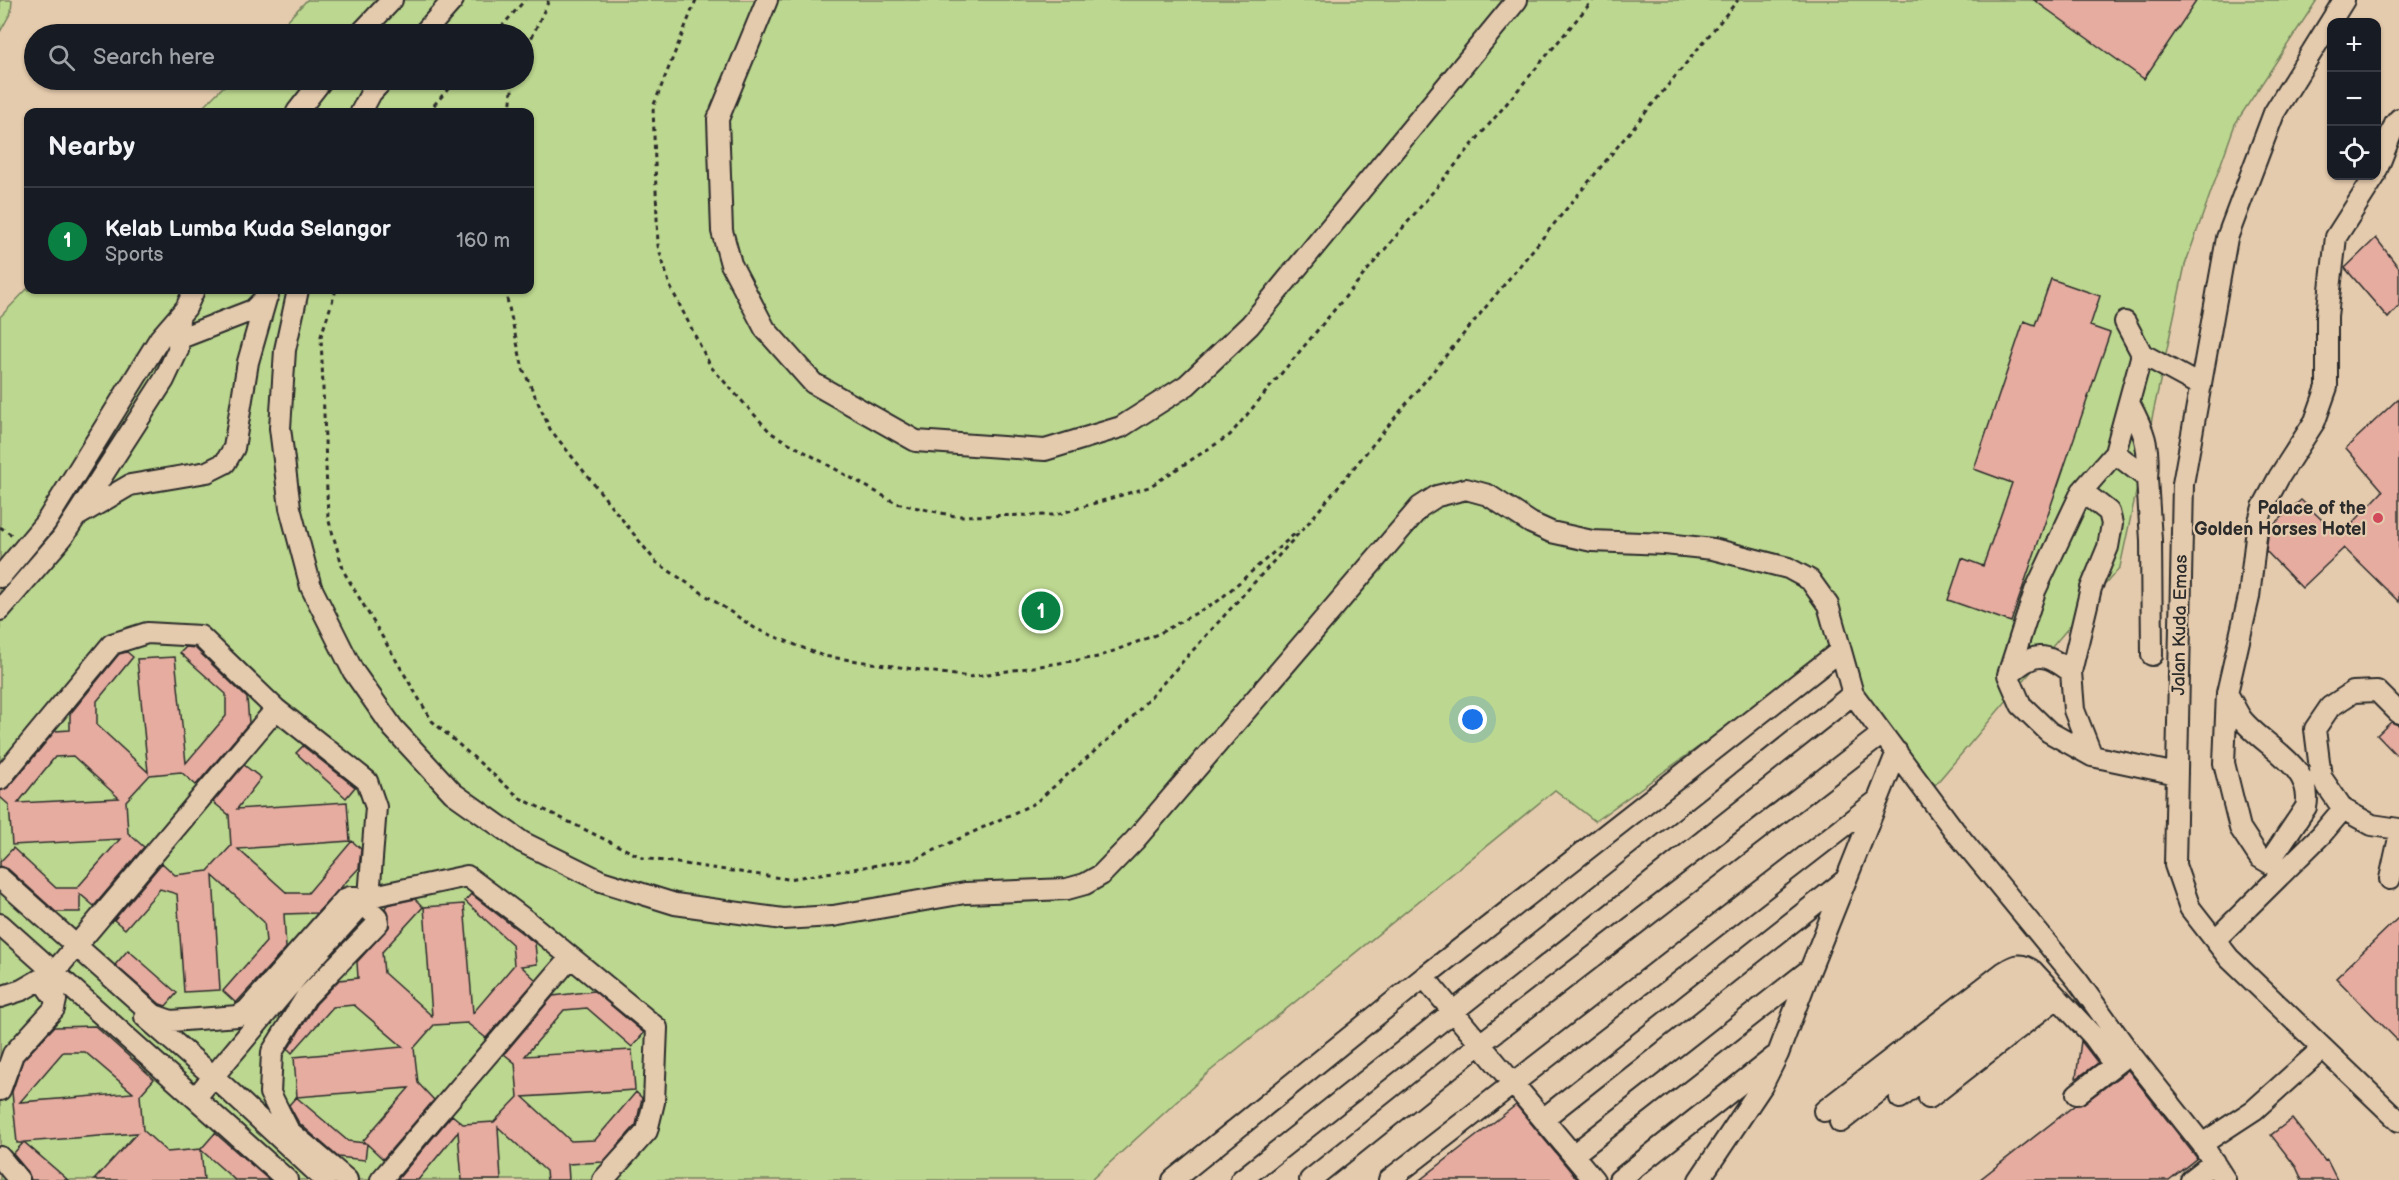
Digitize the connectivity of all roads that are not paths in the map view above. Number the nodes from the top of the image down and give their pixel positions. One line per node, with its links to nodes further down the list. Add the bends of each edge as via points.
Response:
1 (392, 0): 6 (street)
2 (453, 0): 7 (street)
3 (767, 0): 4 (street, via 718,119 722,231 731,264 765,329 813,383 916,441 1045,450 1121,427 1187,385 1250,325)
4 (1517, 0)
5 (2344, 0): 21 (street, Jalan Kuda Emas, via 2274,113 2227,238)
6 (369, 24)
7 (432, 24)
8 (314, 90): 10 (street)
9 (374, 90): 11 (street)
10 (300, 108)
11 (363, 108)
12 (2399, 119): 13 (street)
13 (2381, 161)
14 (2372, 180): 33 (street, via 2336,237 2327,316 2327,387 2315,421 2263,507)
15 (192, 294): 19 (street)
16 (268, 294): 19 (street, via 253,310); 26 (street, via 248,362 234,448 225,463 207,472 130,485)
17 (297, 294): 29 (street, via 285,350 280,428 290,508 311,587 353,671 393,728 453,793 522,842 591,877 675,904 783,919 833,916 965,893 1068,889 1085,884 1101,875 1136,840 1420,507 1448,492 1466,489 1488,495 1551,532 1592,540 1713,549 1788,568 1810,580 1828,605)
18 (2125, 322): 20 (street)
19 (172, 335): 26 (street, via 178,350 164,380); 27 (street, via 46,522)
20 (2142, 354): 21 (street); 22 (street)
21 (2201, 386): 40 (street, Jalan Kuda Emas, via 2183,484)
22 (2129, 403): 23 (street); 24 (street, via 2145,432 2149,456)
23 (2115, 453): 24 (street); 25 (street)
24 (2146, 477): 30 (street)
25 (2082, 491): 31 (street, via 2109,512 2112,525 2108,547 2091,588); 32 (street, via 2035,591)
26 (74, 518): 28 (street)
27 (0, 577)
28 (0, 610)
29 (1840, 651): 34 (street); 58 (street)
30 (2152, 655)
31 (2071, 672): 32 (street, via 2057,661 2037,656); 39 (street, via 2074,710)
32 (2008, 675): 39 (street, via 2021,705 2035,719 2049,732)
33 (2228, 693): 46 (street, via 2224,763 2240,828 2259,857); 46 (street, via 2241,718 2289,760 2306,789 2306,807)
34 (1853, 694): 37 (street); 61 (street)
35 (276, 709): 41 (street, via 200,636 147,633 112,644); 51 (street, via 367,781 376,807); 54 (street)
36 (2399, 713): 43 (street, via 2377,691 2353,692 2330,707 2315,729 2321,777)
37 (1882, 734): 38 (street); 62 (street)
38 (1897, 752): 42 (street); 64 (street)
39 (2092, 756): 40 (street)
40 (2177, 774): 53 (street, Jalan Kuda Emas, via 2175,865 2190,908)
41 (0, 779)
42 (1878, 800): 48 (street); 68 (street)
43 (2343, 809): 44 (street, via 2372,825); 46 (street, via 2321,835)
44 (2399, 829)
45 (2399, 838): 49 (street)
46 (2276, 867): 53 (street)
47 (0, 878): 54 (street)
48 (1846, 879): 56 (street); 75 (street)
49 (2390, 879)
50 (0, 892): 54 (street)
51 (366, 900): 54 (street, via 345,899 238,1016 162,1020); 55 (street, via 466,876); 67 (street); 84 (street, via 378,923 306,997 272,1052 270,1094 289,1131)
52 (0, 924): 57 (street)
53 (2215, 940): 63 (street, Jalan Kuda Emas)
54 (73, 949): 57 (street); 67 (street)
55 (570, 958): 85 (street); 86 (street, via 657,1028 654,1102 647,1131)
56 (1810, 970): 65 (street); 78 (street)
57 (48, 975): 60 (street); 69 (street, via 56,1000 54,1009 13,1054); 71 (street)
58 (1424, 977): 61 (street); 87 (street)
59 (2045, 984): 66 (street, via 2093,1035); 72 (street); 73 (street); 74 (street)
60 (0, 997)
61 (1454, 1013): 62 (street); 88 (street)
62 (1480, 1044): 68 (street); 89 (street)
63 (2323, 1048): 76 (street, Jalan Kuda Emas); 77 (street, via 2254,1110)
64 (2129, 1052): 66 (street); 77 (street)
65 (1778, 1054): 92 (street); 93 (street, via 1762,1086)
66 (2114, 1065): 70 (street)
67 (213, 1076): 71 (street); 83 (street)
68 (1514, 1084): 75 (street); 90 (street)
69 (0, 1090)
70 (2077, 1094)
71 (196, 1097): 82 (street)
72 (1900, 1098)
73 (1929, 1098)
74 (1832, 1117)
75 (1543, 1119): 78 (street)
76 (2399, 1121)
77 (2202, 1144): 80 (street)
78 (1573, 1155): 91 (street)
79 (0, 1157): 81 (street)
80 (2214, 1162): 94 (street); 95 (street)
81 (19, 1180)
82 (287, 1180)
83 (325, 1180)
84 (347, 1180)
85 (381, 1180)
86 (603, 1180)
87 (1173, 1180)
88 (1241, 1180)
89 (1310, 1180)
90 (1389, 1180)
91 (1594, 1180)
92 (1619, 1180)
93 (1699, 1180)
94 (2192, 1180)
95 (2225, 1180)

